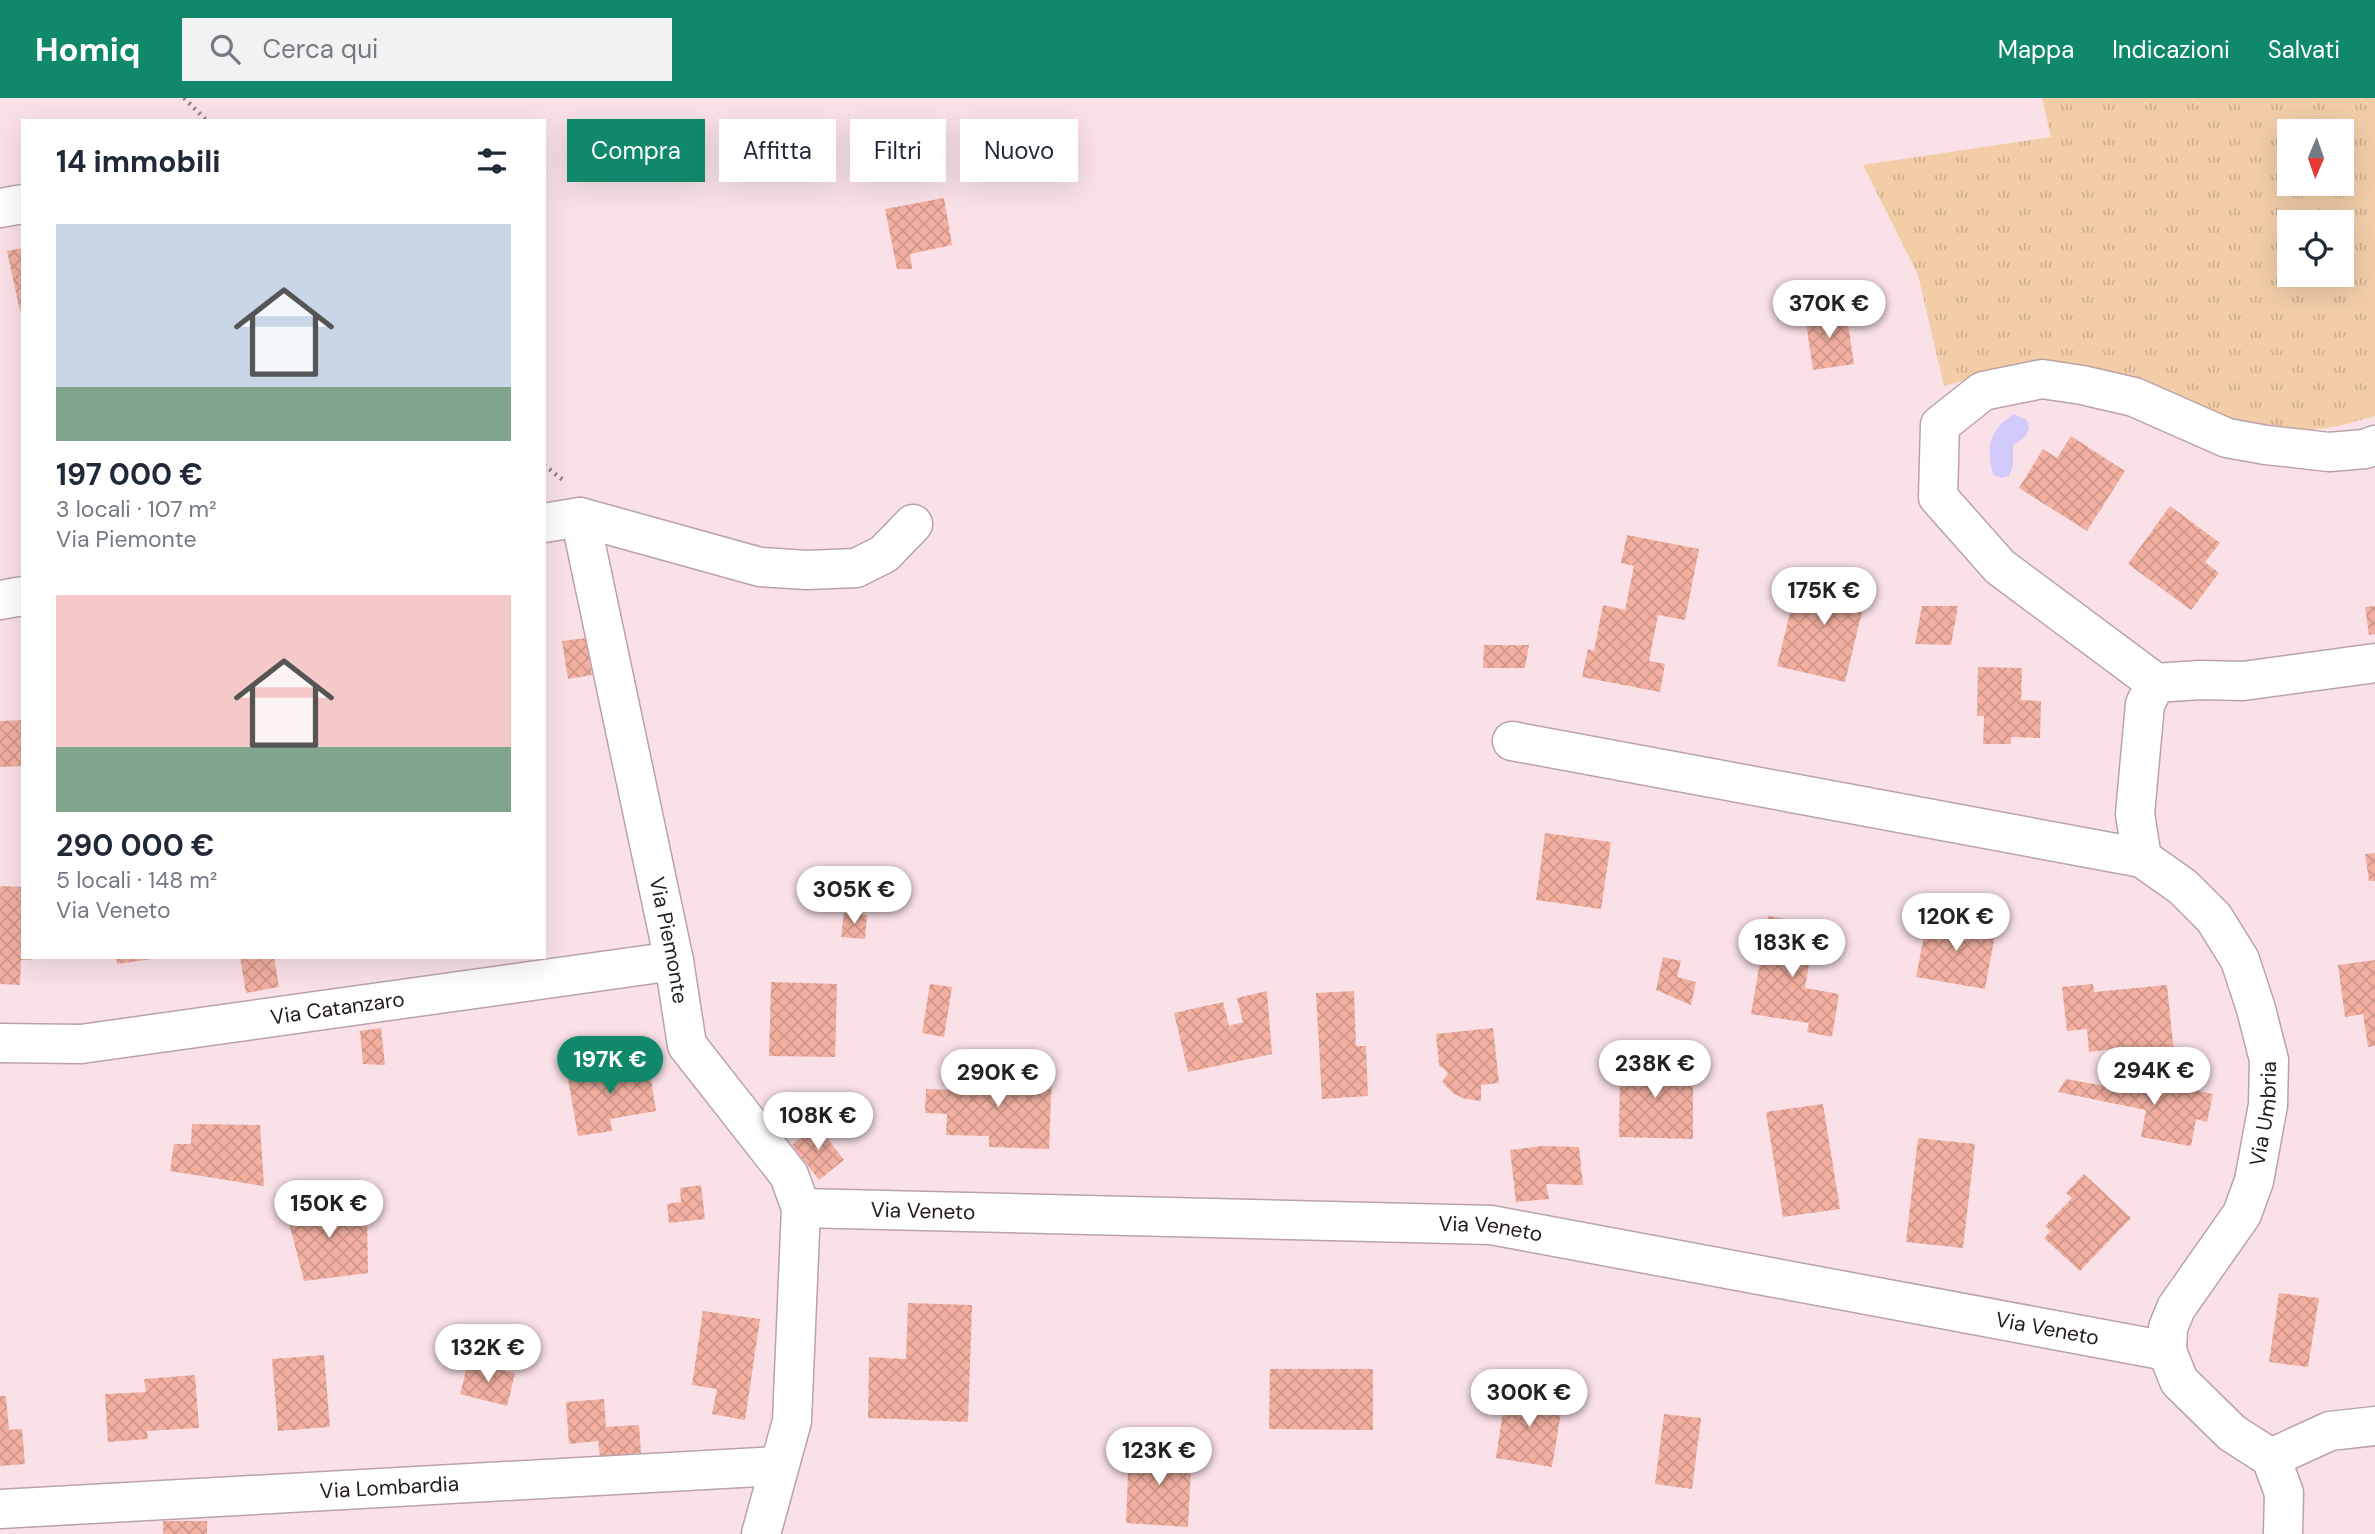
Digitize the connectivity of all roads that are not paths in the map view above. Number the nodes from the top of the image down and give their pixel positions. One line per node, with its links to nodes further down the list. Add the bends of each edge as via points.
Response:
1 (21, 204): 2 (street)
2 (0, 208)
3 (2375, 445): 9 (street, via 2329,452 2227,438 2134,397 2042,379 1983,391 1940,425 1938,497 2000,567)
4 (562, 520): 5 (street, via 760,567 807,570 856,568 884,554); 12 (street, Via Piemonte)
5 (913, 524)
6 (21, 596): 7 (street)
7 (0, 600)
8 (2375, 663): 9 (street, via 2243,681)
9 (2156, 683): 11 (street, via 2145,704 2135,814)
10 (1512, 741): 11 (street)
11 (2142, 858): 15 (street, Via Umbria, via 2183,887 2214,918 2241,960 2269,1060 2268,1105 2254,1181 2242,1214 2176,1308 2168,1328)
12 (674, 961): 13 (street, Via Catanzaro, via 81,1044); 14 (street, Via Piemonte, via 687,1045 789,1175)
13 (0, 1043)
14 (801, 1208): 15 (street, Via Veneto, via 1491,1225); 18 (street, Via Piemonte, via 792,1420)
15 (2167, 1351): 17 (street, via 2179,1381 2232,1433)
16 (2375, 1426): 17 (street, via 2330,1431)
17 (2271, 1458): 21 (street, via 2284,1493)
18 (778, 1466): 19 (street, Via Lombardia); 20 (street, Via Piemonte)
19 (0, 1509)
20 (761, 1534)
21 (2283, 1534)

